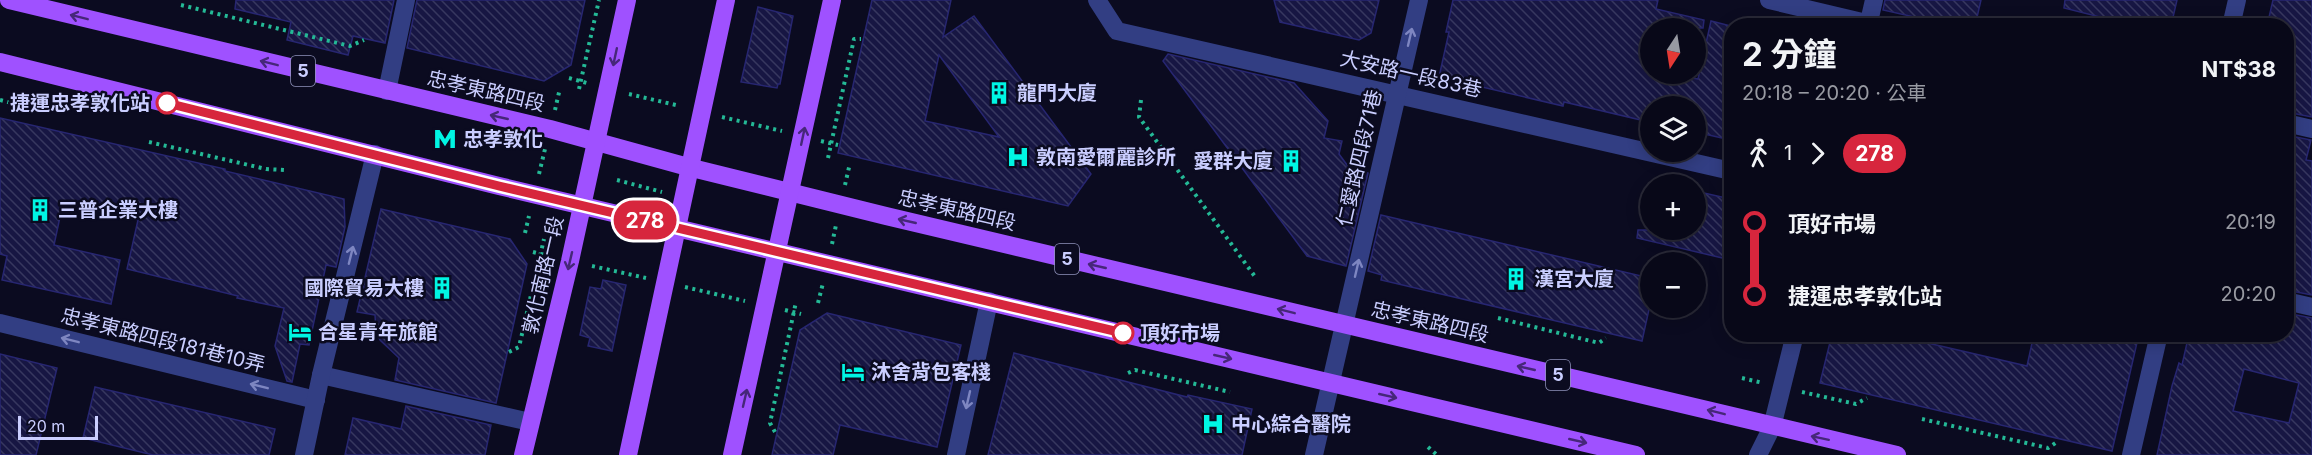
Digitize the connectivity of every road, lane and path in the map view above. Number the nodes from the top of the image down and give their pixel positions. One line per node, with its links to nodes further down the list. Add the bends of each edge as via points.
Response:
1 (9, 0): 21 (main road, 忠孝東路四段 / 5, one-way to 1)
2 (406, 0): 21 (street)
3 (599, 0): 20 (path)
4 (627, 0): 34 (main road, 敦化南路一段, one-way to 34)
5 (726, 0): 38 (main road)
6 (832, 0): 44 (main road, one-way to 6)
7 (1097, 0): 23 (street, 大安路一段83巷, via 1117,31)
8 (1419, 0): 23 (street, 仁愛路四段71巷, one-way to 8)
9 (1769, 0): 13 (street)
10 (1874, 0): 14 (street)
11 (2237, 0): 15 (street)
12 (181, 5): 17 (path, via 350,46)
13 (1843, 18)
14 (1873, 18)
15 (2233, 18)
16 (861, 39): 36 (path, via 854,39)
17 (364, 40)
18 (0, 62): 35 (main road)
19 (560, 88): 30 (path)
20 (579, 89)
21 (387, 91): 30 (main road, 忠孝東路四段 / 5, one-way to 21)
22 (626, 93): 26 (path)
23 (1397, 94): 39 (street, 大安路一段83巷); 64 (street, 仁愛路四段71巷, one-way to 23)
24 (0, 100): 27 (path)
25 (1141, 100): 54 (path, via 1139,117)
26 (669, 103)
27 (25, 109)
28 (732, 119): 31 (path)
29 (2294, 125): 32 (street)
30 (550, 129): 34 (main road, 忠孝東路四段 / 5); 43 (path)
31 (773, 129)
32 (2312, 129)
33 (149, 142): 40 (path)
34 (596, 142): 38 (main road, 忠孝東路四段 / 5); 45 (main road, 敦化南路一段)
35 (375, 154): 43 (main road); 70 (street, one-way to 35)
36 (828, 158)
37 (850, 163): 46 (path)
38 (688, 167): 44 (main road, 忠孝東路四段 / 5); 47 (main road)
39 (1724, 169)
40 (284, 170)
41 (616, 180): 42 (path)
42 (663, 192)
43 (534, 193): 45 (main road); 48 (path)
44 (790, 193): 46 (main road, 忠孝東路四段 / 5); 50 (main road)
45 (583, 204): 47 (main road); 77 (main road, 敦化南路一段, one-way to 77)
46 (841, 205): 51 (path); 64 (main road, 忠孝東路四段 / 5, one-way to 46)
47 (676, 227): 50 (main road); 84 (main road)
48 (525, 233)
49 (544, 239): 68 (path, via 519,347)
50 (777, 252): 51 (main road); 85 (main road, one-way to 50)
51 (828, 263): 57 (main road); 59 (path)
52 (588, 265): 53 (path)
53 (635, 276)
54 (1256, 278)
55 (690, 288): 56 (path)
56 (736, 299)
57 (988, 301): 71 (main road, one-way to 71); 86 (street, one-way to 86)
58 (796, 302): 79 (path, via 770,423)
59 (818, 303)
60 (2294, 303): 61 (street)
61 (2312, 307)
62 (1498, 318): 65 (path, via 1599,343)
63 (0, 323): 74 (street, 忠孝東路四段181巷10弄, one-way to 63)
64 (1343, 325): 71 (street, 仁愛路四段71巷); 78 (main road, 忠孝東路四段 / 5, one-way to 64)
65 (1606, 338)
66 (1793, 342): 78 (street)
67 (2157, 342): 92 (street)
68 (509, 352)
69 (1128, 374): 72 (path, via 1135,370)
70 (321, 375): 74 (street); 77 (street)
71 (1331, 383): 87 (street, 仁愛路四段71巷); 89 (main road, one-way to 89)
72 (1230, 393)
73 (1867, 398): 75 (path)
74 (316, 400): 82 (street)
75 (1856, 404)
76 (1922, 419): 80 (path, via 2048,448)
77 (530, 422): 83 (main road, 敦化南路一段)
78 (1772, 427): 90 (street); 91 (main road, 忠孝東路四段 / 5, one-way to 78)
79 (775, 432)
80 (2057, 441)
81 (1428, 447): 88 (path)
82 (304, 455)
83 (523, 455)
84 (628, 455)
85 (732, 455)
86 (956, 455)
87 (1314, 455)
88 (1437, 455)
89 (1636, 455)
90 (1758, 455)
91 (1897, 455)
92 (2131, 455)

